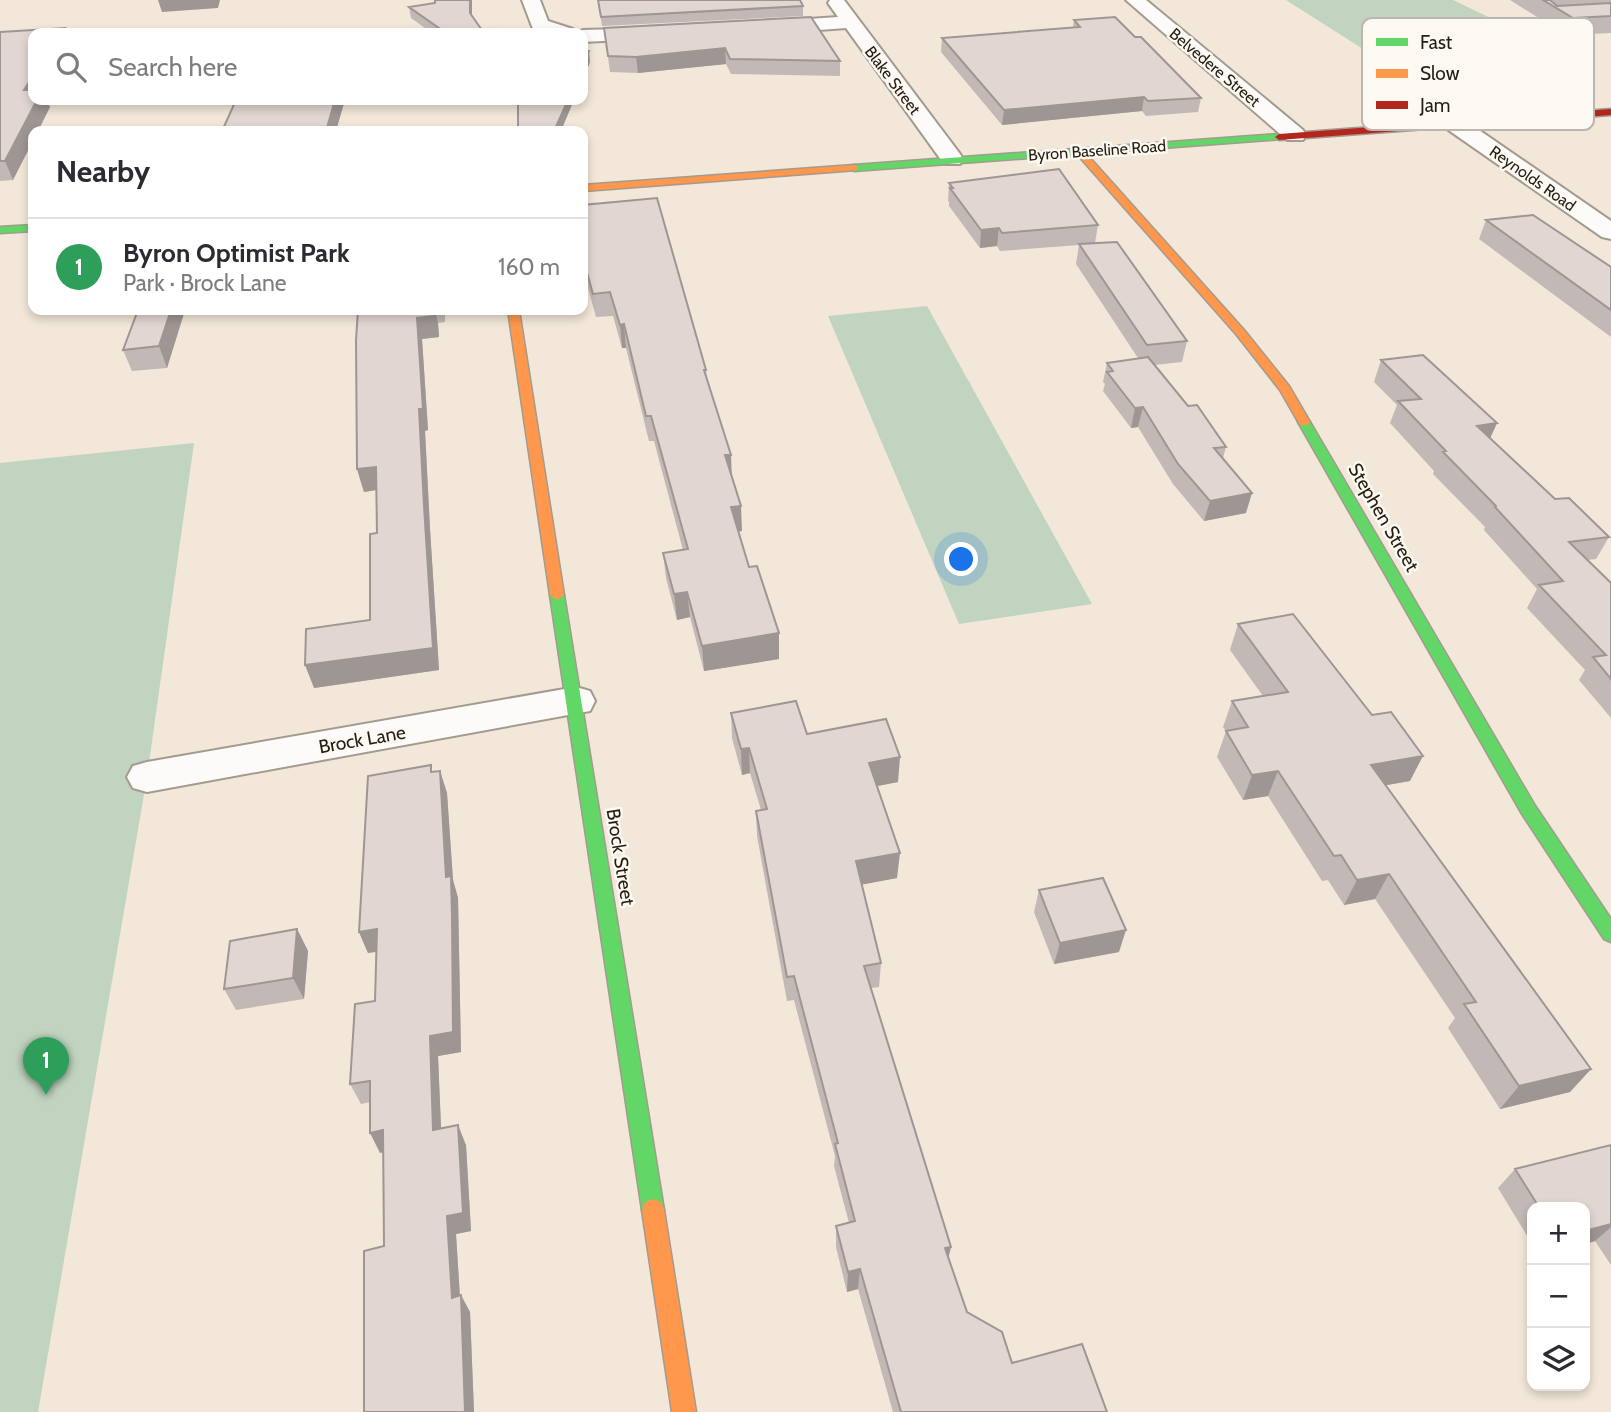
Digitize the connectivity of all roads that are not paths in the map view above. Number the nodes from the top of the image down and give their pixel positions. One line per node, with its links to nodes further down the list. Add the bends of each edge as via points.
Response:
1 (531, 0): 5 (street, via 540,25)
2 (835, 0): 4 (street, Blake Street)
3 (1135, 0): 11 (street, Belvedere Street)
4 (850, 22): 6 (street); 13 (street, Blake Street)
5 (550, 28)
6 (753, 28)
7 (670, 33): 8 (street)
8 (588, 36)
9 (1368, 130): 11 (street, Byron Baseline Road)
10 (1464, 130): 17 (street, Reynolds Road)
11 (1295, 135): 12 (street, Byron Baseline Road)
12 (1079, 151): 13 (street, Byron Baseline Road); 21 (street, Stephen Street, via 1285,389 1528,809)
13 (951, 159): 14 (street, Byron Baseline Road)
14 (588, 188)
15 (28, 228): 16 (street)
16 (0, 230)
17 (1611, 232)
18 (514, 315): 19 (street, Brock Street)
19 (576, 701): 20 (street, Brock Lane); 22 (street, Brock Street)
20 (148, 777)
21 (1611, 934)
22 (684, 1412)

